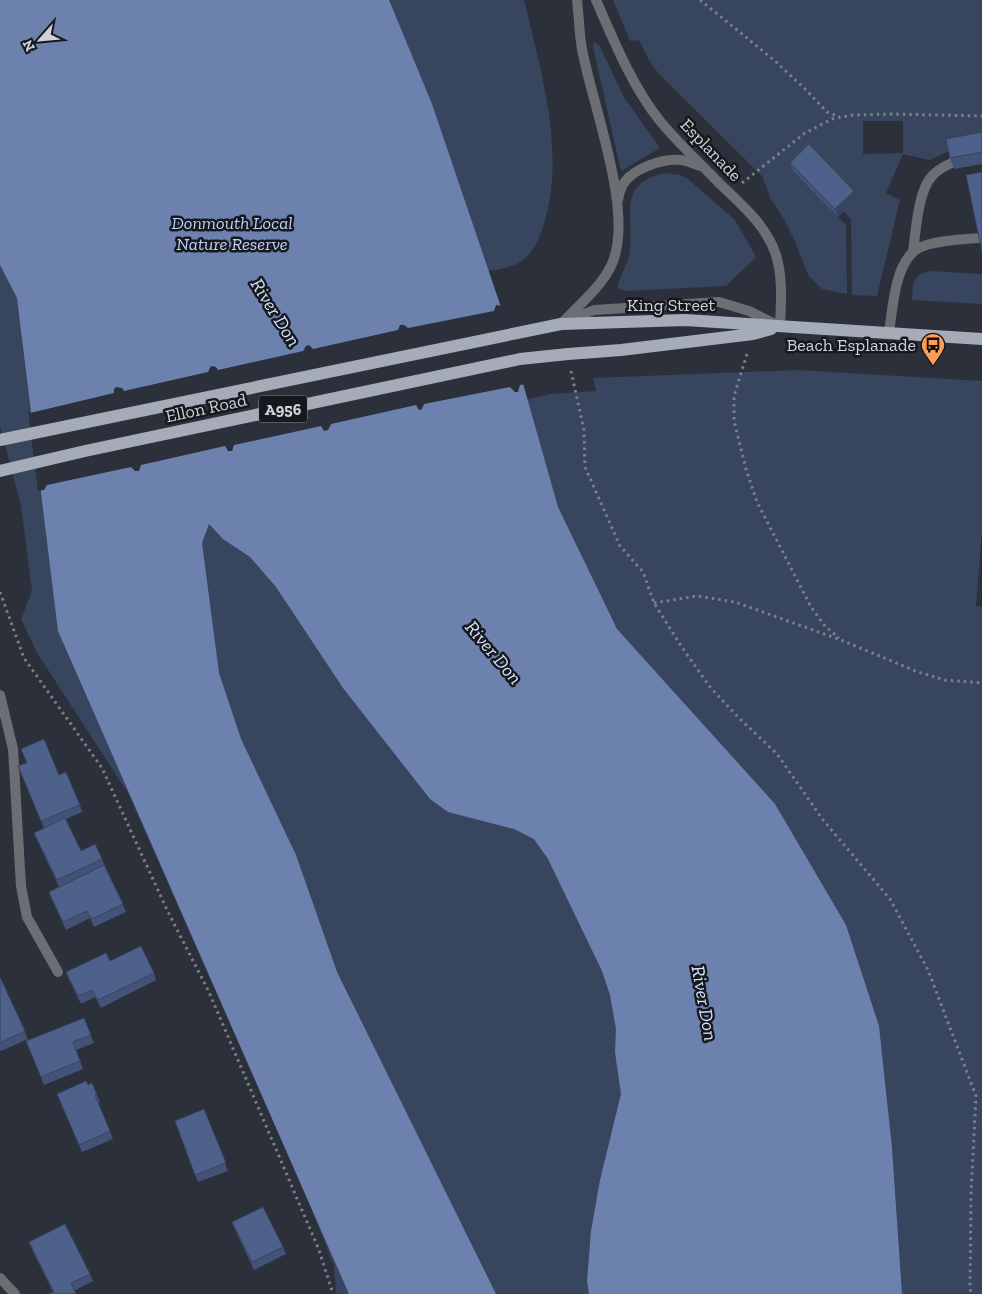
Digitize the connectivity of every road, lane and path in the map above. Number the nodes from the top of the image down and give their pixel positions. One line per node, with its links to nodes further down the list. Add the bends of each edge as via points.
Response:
1 (577, 0): 9 (street, via 582,49)
2 (596, 0): 7 (street, Esplanade, via 647,104)
3 (700, 0): 5 (path, via 774,60 827,112)
4 (982, 116): 5 (path, via 891,114)
5 (840, 118): 8 (path, via 805,133)
6 (953, 162): 11 (street, via 931,176 925,187)
7 (704, 168): 8 (street, Esplanade); 9 (street, via 685,160 658,162 646,167 629,176 621,187)
8 (730, 193): 13 (street, Esplanade, via 769,239 776,254 782,299)
9 (618, 204): 12 (street, via 619,227 612,265)
10 (980, 238): 11 (street, via 932,244)
11 (913, 251): 14 (street, via 899,273)
12 (561, 324): 13 (main road, King Street / A956, via 685,320); 13 (street, via 594,310 719,302 749,311); 18 (main road, Ellon Road / A956)
13 (780, 327): 14 (main road, King Street / A956); 15 (main road, King Street / A956)
14 (889, 332): 16 (main road, King Street / A956)
15 (754, 334): 17 (main road, King Street / A956); 22 (path, via 734,396 734,421 739,445 757,502 812,607 824,626)
16 (982, 339)
17 (568, 354): 19 (main road, Ellon Road / A956, via 520,359); 21 (path, via 584,430 585,467 620,546 643,572)
18 (0, 440)
19 (0, 471)
20 (0, 592): 28 (path, via 24,658 102,768 168,912 209,992 319,1250)
21 (654, 603): 22 (path, via 697,596 735,602); 29 (path, via 710,687 777,754 823,820 890,899 928,970 976,1096 971,1194)
22 (842, 640): 23 (path, via 918,672 945,680)
23 (982, 683)
24 (0, 695): 25 (street, via 13,748 27,917)
25 (58, 972)
26 (0, 1278): 27 (street)
27 (15, 1294)
28 (333, 1294)
29 (971, 1294)

